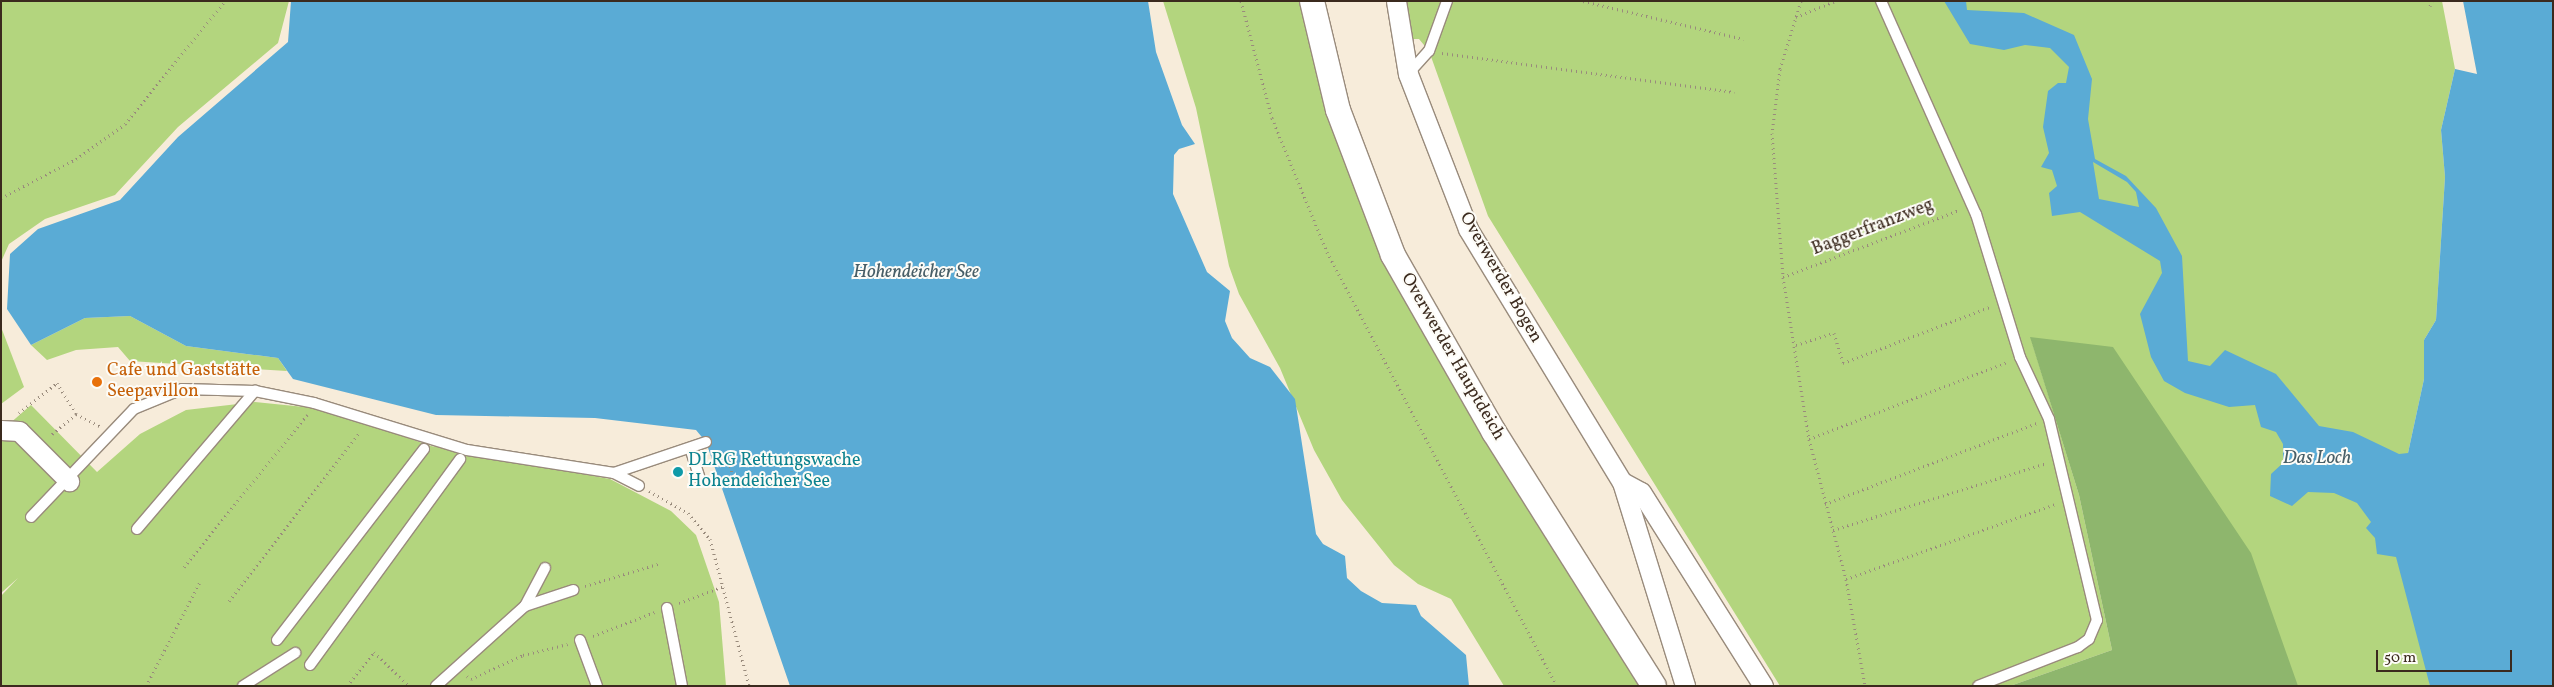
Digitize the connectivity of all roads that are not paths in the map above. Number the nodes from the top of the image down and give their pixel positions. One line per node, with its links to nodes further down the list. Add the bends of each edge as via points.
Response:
1 (1312, 1): 31 (street, Overwerder Hauptdeich, via 1338,110 1393,255 1494,432)
2 (1396, 1): 5 (street, Overwerder Bogen)
3 (1447, 1): 5 (lane, via 1429,51)
4 (1881, 1): 34 (lane, via 1972,206 2020,357 2049,419 2097,620 2089,639)
5 (1408, 74): 15 (street, Overwerder Bogen, via 1468,229)
6 (255, 391): 12 (lane, via 314,403 467,450); 14 (lane, via 182,390 157,396 134,409); 18 (lane)
7 (7, 423): 14 (street, via 38,447)
8 (706, 442): 9 (lane)
9 (690, 448): 12 (lane); 13 (lane)
10 (424, 449): 23 (lane)
11 (460, 459): 26 (lane)
12 (614, 473): 16 (lane)
13 (700, 478)
14 (69, 481): 17 (lane)
15 (1622, 482): 32 (street, Overwerder Bogen); 33 (street, Overwerder Bogen, via 1641,492)
16 (640, 486)
17 (31, 517)
18 (137, 529)
19 (546, 568): 21 (lane)
20 (573, 590): 21 (lane)
21 (525, 606): 28 (lane)
22 (667, 608): 30 (lane)
23 (278, 640)
24 (580, 640): 29 (lane)
25 (295, 653): 27 (lane)
26 (310, 665)
27 (243, 686)
28 (436, 686)
29 (597, 686)
30 (682, 686)
31 (1654, 686)
32 (1685, 686)
33 (1763, 686)
34 (1978, 686)

